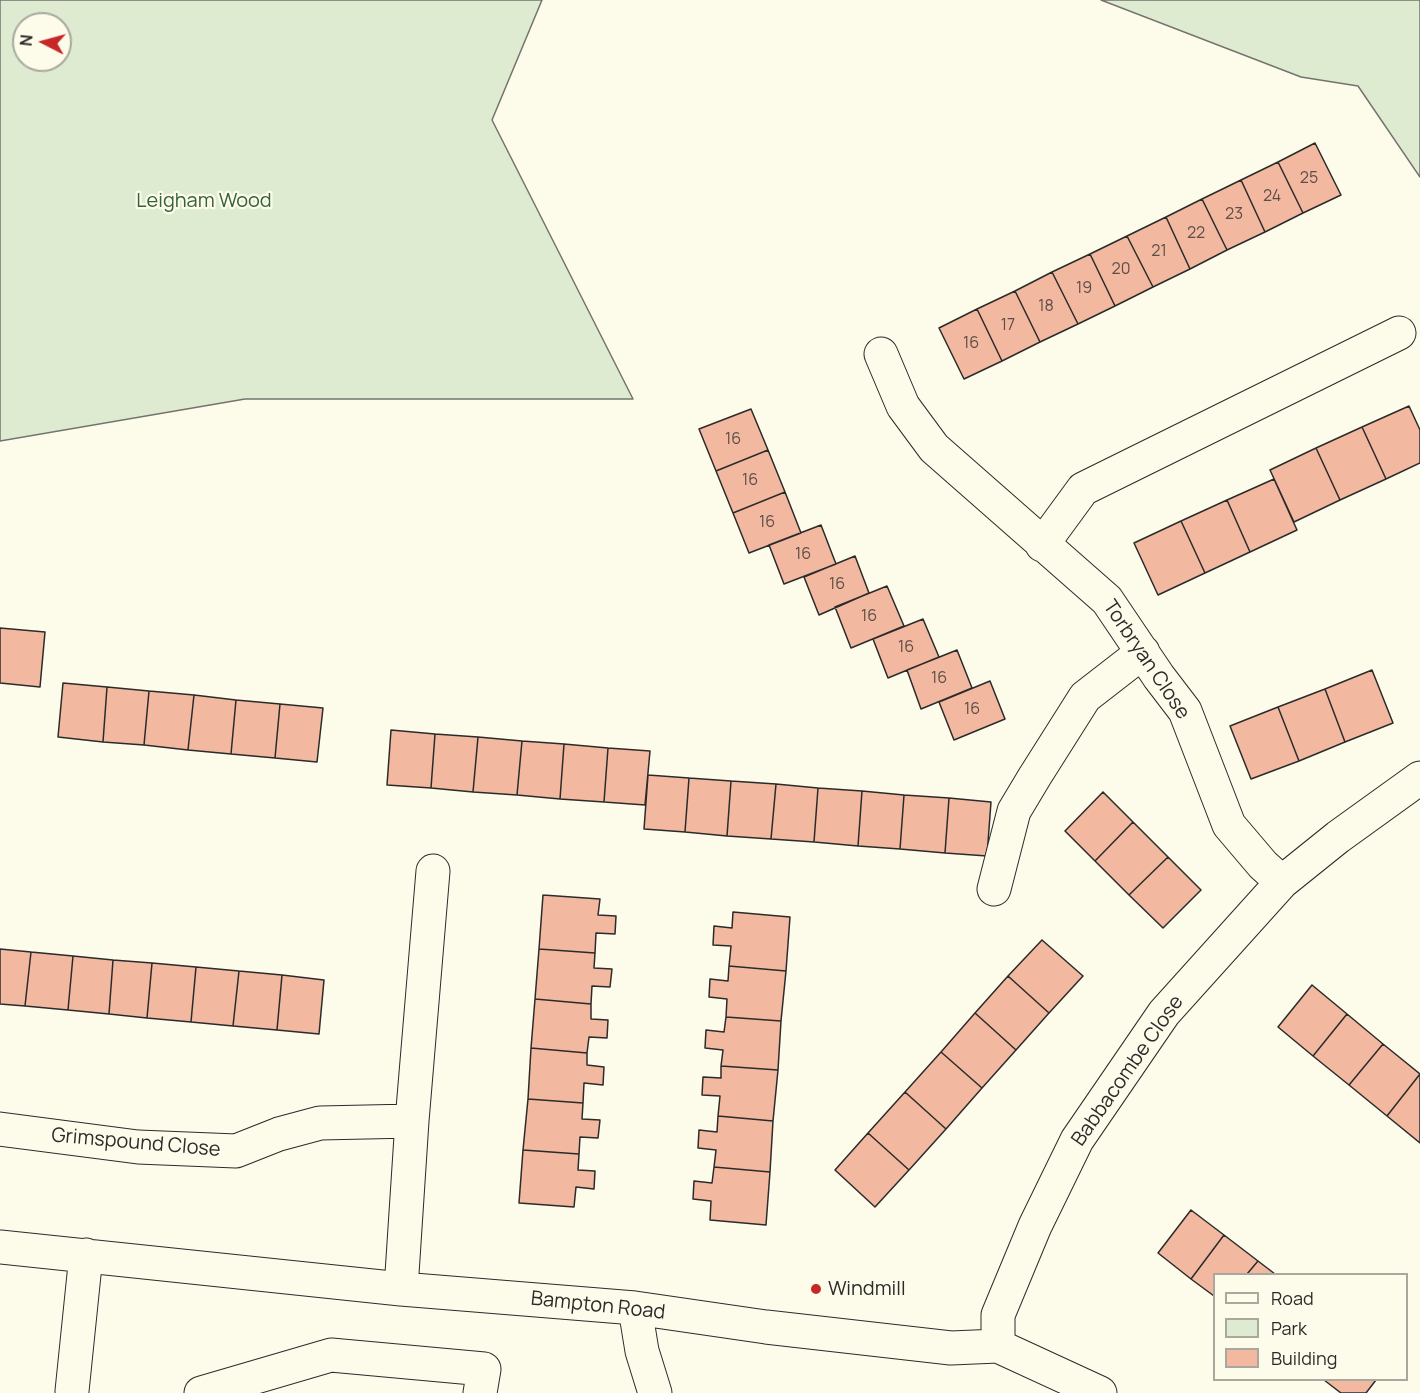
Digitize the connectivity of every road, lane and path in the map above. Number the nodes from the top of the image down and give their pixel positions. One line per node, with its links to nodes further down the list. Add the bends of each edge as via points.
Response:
1 (1399, 333): 3 (street, via 1083,489)
2 (881, 354): 3 (street, Torbryan Close, via 903,406 934,448)
3 (1042, 545): 4 (street, Torbryan Close, via 1107,600)
4 (1143, 652): 7 (street, Torbryan Close, via 1185,711 1229,825); 8 (street, via 1085,697 1035,776 1014,811)
5 (1420, 778): 7 (street, Babbacombe Close)
6 (433, 871): 9 (street)
7 (1282, 882): 15 (street, Babbacombe Close, via 1164,1013 1077,1140 998,1315)
8 (994, 889)
9 (412, 1121): 10 (street, Grimspound Close, via 320,1123 236,1151 138,1147); 13 (street)
10 (0, 1129)
11 (0, 1247): 12 (street, Bampton Road)
12 (86, 1255): 13 (street, Bampton Road); 16 (street)
13 (401, 1289): 14 (street, Bampton Road)
14 (635, 1308): 15 (street, Bampton Road, via 951,1348); 19 (street, via 642,1351)
15 (998, 1346): 20 (street, Bampton Road)
16 (72, 1392)
17 (201, 1393): 18 (street, via 330,1355 484,1369)
18 (480, 1393)
19 (655, 1393)
20 (1100, 1393)

